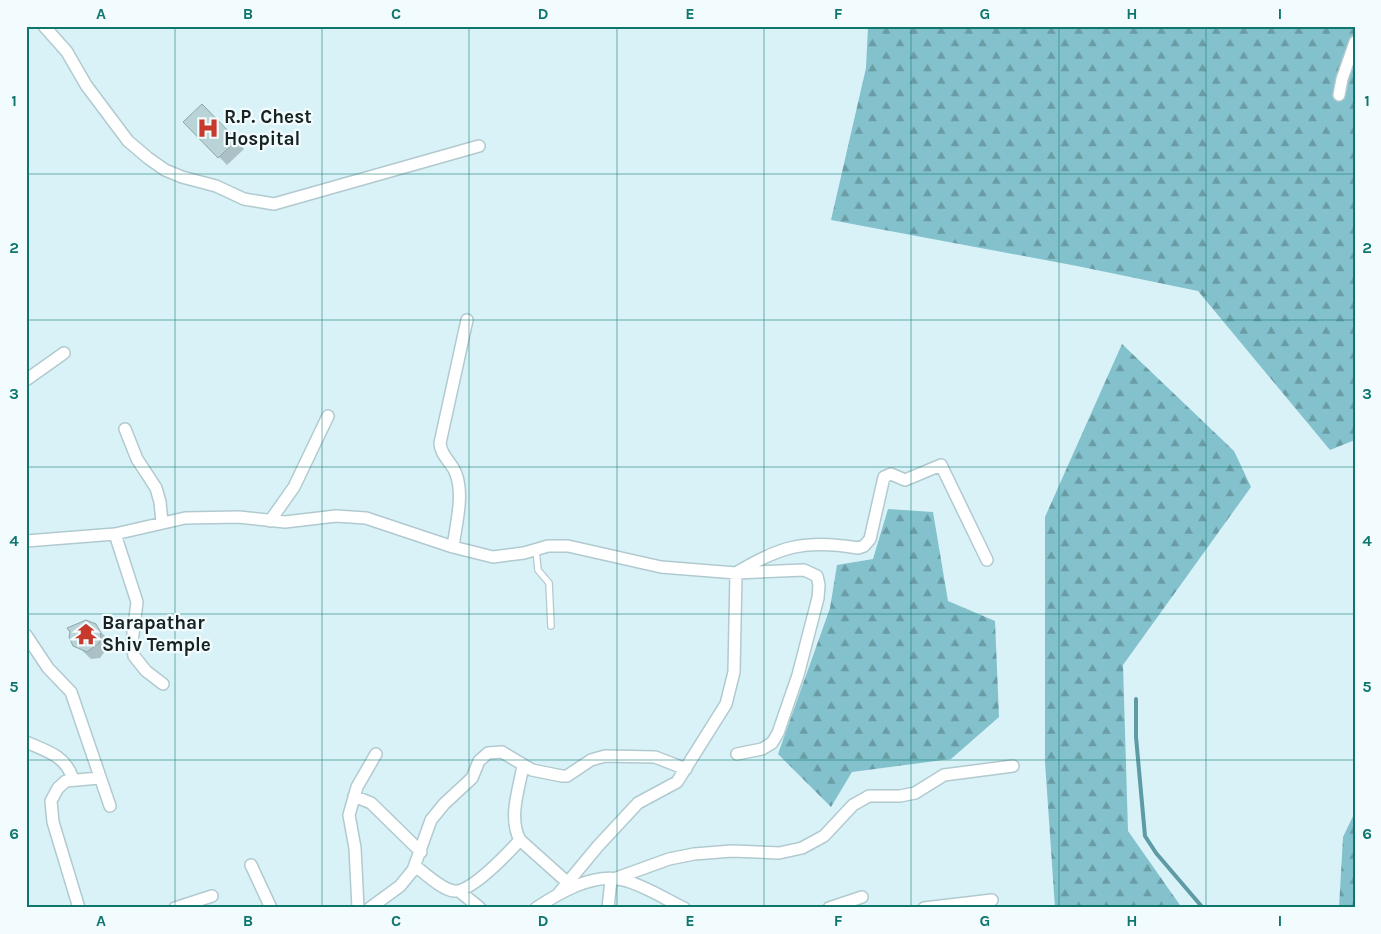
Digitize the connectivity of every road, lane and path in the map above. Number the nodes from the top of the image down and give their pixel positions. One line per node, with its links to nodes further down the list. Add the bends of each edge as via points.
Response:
1 (44, 26): 4 (street, via 67,52 86,85 128,141 165,170 216,186 244,199 274,204)
2 (1355, 42): 3 (street)
3 (1339, 95)
4 (479, 146)
5 (467, 320): 14 (street, via 440,444 442,454 456,473 460,492)
6 (64, 353): 7 (street)
7 (26, 380)
8 (328, 416): 10 (street, via 294,486)
9 (125, 429): 11 (street, via 137,459 156,488)
10 (270, 521): 11 (street, via 209,517); 14 (street, via 336,516 366,518)
11 (162, 522): 12 (street)
12 (115, 534): 13 (street); 20 (street, via 137,602 132,642 134,656 146,671)
13 (26, 541)
14 (453, 547): 15 (street, via 493,557)
15 (536, 550): 17 (street, via 568,546 661,567); 18 (lane, via 538,570 549,583)
16 (987, 560): 17 (street, via 941,465 905,480 891,474 884,477 870,539 864,546 804,544 769,555)
17 (736, 573): 23 (street, via 804,570 816,576 819,584 798,675 778,733 772,743 762,749); 26 (street, via 732,689)
18 (551, 626)
19 (26, 635): 27 (street, via 48,668 71,692)
20 (164, 684)
21 (26, 742): 28 (street, via 60,757 70,769)
22 (376, 754): 29 (street)
23 (736, 754)
24 (523, 766): 26 (street, via 540,773 567,776 590,760 605,756 655,756); 31 (street, via 514,816); 32 (street, via 502,752 483,756 472,778 431,820 424,834)
25 (1013, 766): 35 (street, via 944,775 915,793 869,796 853,805 824,836 802,848 778,853 732,851 694,854 669,859)
26 (686, 770): 36 (street, via 677,782 638,803)
27 (99, 778): 28 (street); 30 (street)
28 (73, 779): 42 (street, via 58,788 52,796 50,809)
29 (354, 796): 32 (street, via 371,803); 45 (street, via 349,815 355,848)
30 (110, 806)
31 (520, 840): 36 (street); 37 (street, via 494,868)
32 (421, 852): 34 (street)
33 (251, 865): 44 (street)
34 (415, 866): 37 (street, via 448,889); 46 (street, via 400,886)
35 (610, 880): 38 (street, via 597,880); 49 (street); 50 (street, via 623,880)
36 (567, 882): 38 (street)
37 (459, 890): 47 (street)
38 (559, 893): 48 (street)
39 (212, 896): 43 (street)
40 (862, 897): 51 (street)
41 (992, 900): 52 (street)
42 (79, 908)
43 (175, 908)
44 (271, 908)
45 (358, 908)
46 (370, 908)
47 (480, 908)
48 (536, 908)
49 (608, 908)
50 (684, 908)
51 (829, 908)
52 (924, 908)

